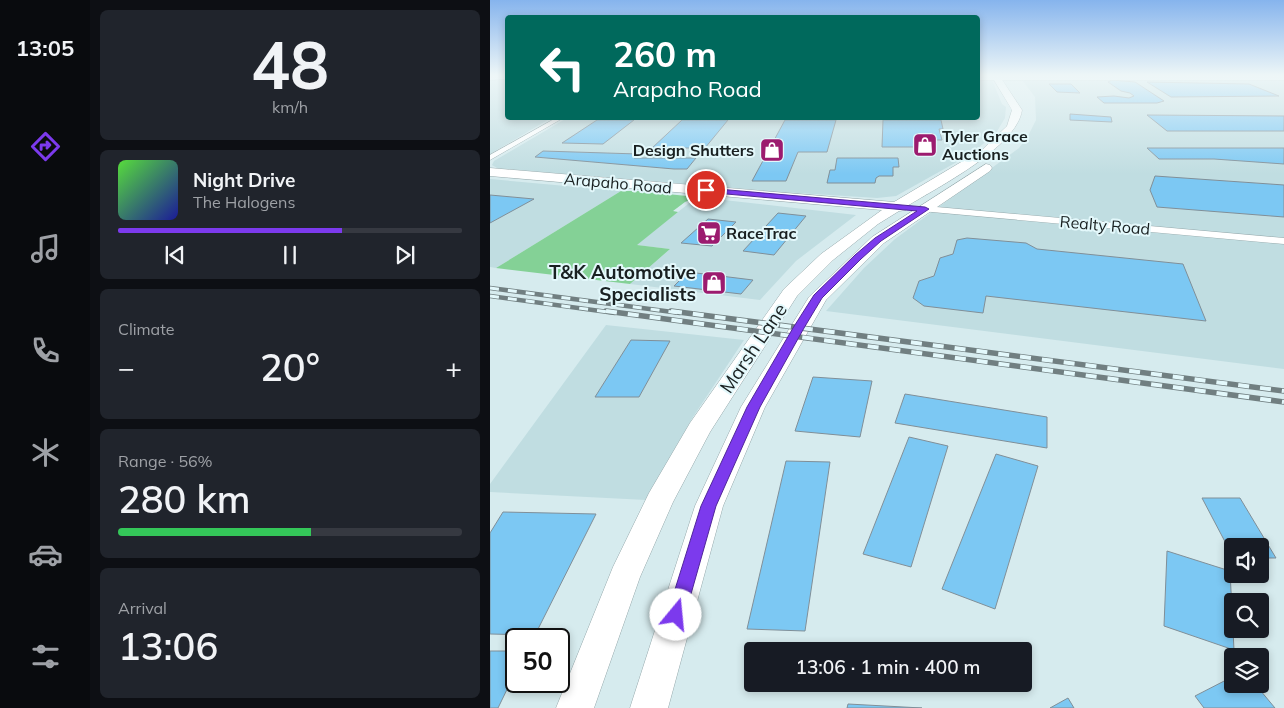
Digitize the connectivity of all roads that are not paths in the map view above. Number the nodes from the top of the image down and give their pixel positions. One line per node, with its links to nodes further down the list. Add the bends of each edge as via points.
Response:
1 (1016, 108): 6 (main road, Marsh Lane, via 1011,127 977,158)
2 (557, 120): 3 (street)
3 (491, 158)
4 (998, 159): 7 (main road, Marsh Lane)
5 (490, 172): 6 (main road, Arapaho Road)
6 (897, 206): 7 (main road, Arapaho Road); 10 (main road, Marsh Lane, via 827,257 790,294 729,383 659,501 624,576)
7 (925, 209): 8 (street, Realty Road); 9 (main road, Marsh Lane, via 878,240 818,297 776,365 753,407 709,506)
8 (1284, 241)
9 (648, 707)
10 (575, 708)

